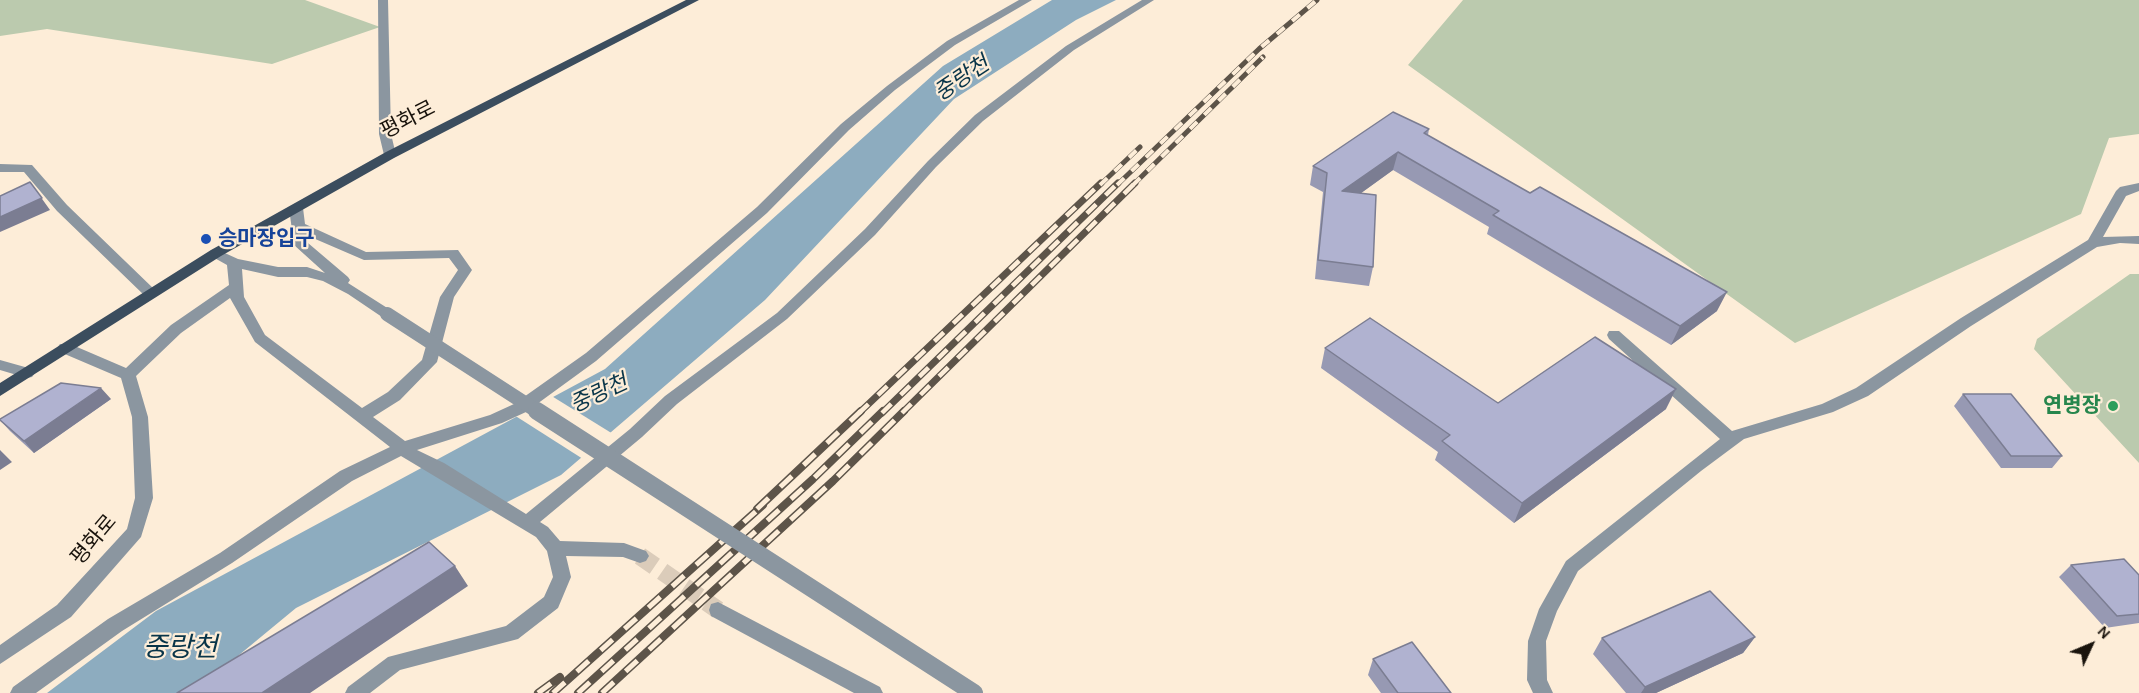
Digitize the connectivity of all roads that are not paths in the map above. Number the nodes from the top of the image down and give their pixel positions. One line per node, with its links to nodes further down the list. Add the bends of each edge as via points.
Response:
1 (383, 0): 5 (street, via 385,134)
2 (694, 0): 5 (main road, 평화로)
3 (1027, 0): 25 (street, via 951,43 891,88 844,127 745,225 591,357 520,408)
4 (1149, 0): 26 (street, via 1070,48 979,118 870,232 782,316)
5 (390, 155): 8 (main road, 평화로)
6 (0, 168): 16 (street, via 28,168 62,208)
7 (2139, 187): 11 (street, via 2121,194)
8 (296, 208): 9 (street); 12 (main road, 평화로)
9 (299, 226): 15 (street, via 301,245); 23 (street, via 364,256 453,254 465,270 447,297 429,362 394,396)
10 (2139, 240): 11 (street)
11 (2093, 243): 24 (street, via 1862,392)
12 (216, 253): 13 (street); 16 (main road, 평화로)
13 (234, 263): 14 (street); 15 (street, via 278,272 307,272)
14 (236, 287): 21 (street, via 176,329); 23 (street, via 237,297 260,338)
15 (353, 291): 34 (street, bridge)
16 (150, 293): 18 (main road, 평화로)
17 (1614, 335): 24 (street)
18 (65, 348): 20 (main road, 평화로); 21 (street)
19 (0, 366): 20 (street)
20 (27, 373): 22 (main road, 평화로)
21 (128, 375): 30 (street, 평화로, via 140,417 144,498 135,532 64,611)
22 (0, 390)
23 (362, 416): 25 (street)
24 (1732, 440): 35 (street, via 1572,566 1548,609 1537,641 1537,680)
25 (407, 451): 26 (street); 31 (street, via 346,476 226,558 115,625)
26 (521, 520): 27 (street, via 542,532)
27 (555, 548): 28 (street, via 624,550); 32 (street, via 562,577 551,602 511,633 395,663)
28 (640, 556)
29 (718, 610): 33 (street)
30 (0, 656)
31 (20, 693)
32 (355, 693)
33 (873, 693)
34 (974, 693)
35 (1543, 693)

